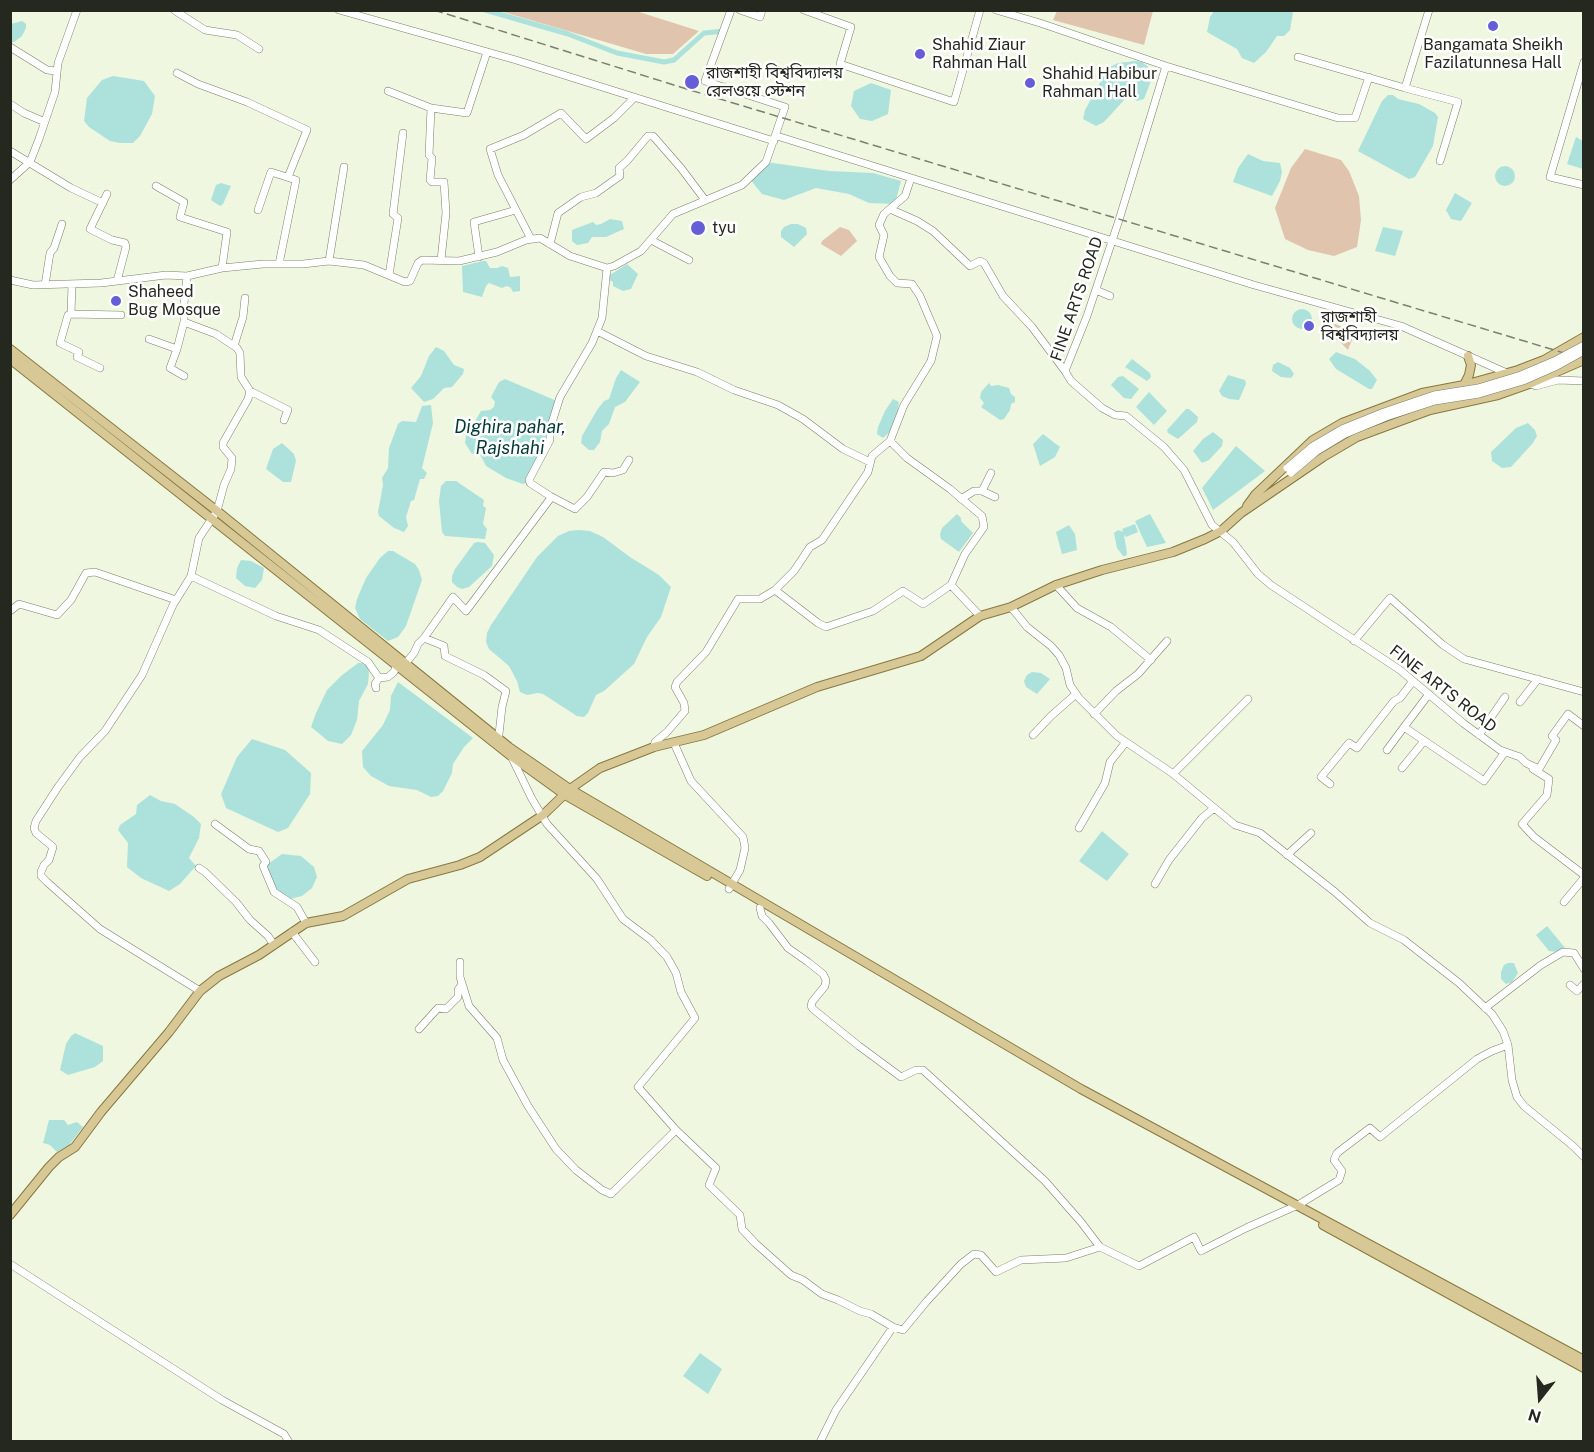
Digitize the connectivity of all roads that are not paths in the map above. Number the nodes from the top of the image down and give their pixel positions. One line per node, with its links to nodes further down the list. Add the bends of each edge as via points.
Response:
1 (77, 10): 17 (street)
2 (174, 10): 12 (street, via 205,30 237,35)
3 (339, 10): 13 (street)
4 (731, 10): 27 (street, via 705,81 786,107)
5 (740, 10): 6 (street, via 760,17)
6 (762, 10)
7 (804, 10): 8 (street, via 851,27 840,64 954,102)
8 (980, 10)
9 (996, 10): 16 (street)
10 (1429, 10): 20 (street)
11 (10, 47): 17 (street, via 47,70)
12 (259, 49)
13 (487, 52): 22 (street); 24 (street, via 467,112)
14 (1298, 57): 19 (street)
15 (1584, 62): 35 (street, via 1551,177)
16 (1166, 66): 19 (street, via 1338,118 1355,118); 46 (street, FINE ARTS ROAD)
17 (56, 71): 25 (street, via 55,92)
18 (177, 73): 32 (street, via 307,130)
19 (1370, 77): 20 (street)
20 (1405, 88): 29 (street, via 1458,102)
21 (388, 91): 24 (street)
22 (634, 98): 27 (street); 42 (street, via 586,139 561,113 490,149)
23 (10, 104): 25 (street)
24 (430, 108): 49 (street, via 430,180 444,182 446,213)
25 (45, 122): 30 (street)
26 (403, 133): 55 (street, via 393,214 398,218)
27 (775, 138): 33 (street); 38 (street, via 766,162 742,186)
28 (10, 151): 30 (street)
29 (1440, 161)
30 (30, 162): 34 (street); 39 (street)
31 (344, 167): 51 (street)
32 (288, 177): 41 (street, via 271,172); 52 (street, via 296,180)
33 (911, 178): 40 (street, via 905,196); 46 (street)
34 (10, 180)
35 (1584, 185)
36 (156, 186): 53 (street, via 184,202 180,217 227,232)
37 (107, 194): 39 (street)
38 (705, 200): 45 (street, via 673,214); 47 (street, via 653,136 648,136 618,168 620,176 558,213)
39 (103, 203): 58 (street, via 90,229 125,243)
40 (890, 209): 79 (street, via 933,231 970,266 984,263 1003,296); 87 (street, via 879,225 884,235 879,257 897,283 912,284 937,336 931,361 904,405)
41 (258, 210)
42 (516, 210): 44 (street); 48 (street, via 474,222)
43 (62, 224): 60 (street, via 50,253)
44 (531, 239): 47 (street, via 540,238); 48 (street)
45 (651, 240): 50 (street); 54 (street, via 624,262)
46 (1112, 240): 61 (street, FINE ARTS ROAD); 75 (street, via 1401,326)
47 (550, 244): 54 (street, via 570,256)
48 (479, 257): 49 (street)
49 (441, 260): 55 (street, via 422,260 410,282)
50 (689, 260)
51 (329, 261): 52 (street); 55 (street, via 364,265)
52 (279, 264): 53 (street)
53 (222, 268): 56 (street)
54 (607, 268): 67 (street)
55 (389, 274)
56 (187, 276): 58 (street); 66 (street)
57 (10, 280): 60 (street)
58 (117, 281): 59 (street)
59 (72, 284): 60 (street); 64 (street)
60 (45, 285)
61 (1096, 290): 62 (street); 79 (street, FINE ARTS ROAD)
62 (1110, 296)
63 (245, 298): 71 (street)
64 (70, 314): 65 (street); 78 (street, via 60,343)
65 (121, 315)
66 (184, 322): 71 (street, via 216,334); 73 (street)
67 (597, 331): 89 (street, via 646,357 697,372 778,405 843,449); 95 (street, via 560,397 550,440 529,480)
68 (1584, 337): 80 (main road, via 1544,360)
69 (149, 339): 73 (street)
70 (1584, 345): 90 (street, bridge, via 1521,375 1478,388 1434,395 1342,429 1313,446)
71 (234, 346): 85 (street, via 240,353 241,377)
72 (10, 349): 99 (main road)
73 (177, 349): 81 (street, via 170,368)
74 (1584, 351): 90 (street, bridge, via 1523,381 1435,401 1345,434)
75 (1468, 356): 80 (street); 84 (main road, via 1471,365)
76 (10, 359): 99 (main road)
77 (1584, 360): 83 (main road)
78 (100, 368)
79 (1065, 371): 100 (street, FINE ARTS ROAD, via 1102,408 1126,416 1164,447 1184,470 1212,525)
80 (1507, 373): 83 (street); 84 (main road)
81 (184, 376)
82 (1584, 381): 83 (street)
83 (1529, 384): 93 (main road, via 1430,410 1358,437)
84 (1464, 385): 92 (main road, via 1422,393 1342,423 1313,440)
85 (250, 391): 86 (street, via 288,410); 99 (street, via 223,443 232,458 231,469)
86 (284, 420)
87 (890, 441): 89 (street); 97 (street)
88 (629, 460): 95 (street, via 623,470 604,472 574,509)
89 (870, 462): 104 (street, via 868,472 822,540 810,547)
90 (1289, 471): 92 (street); 93 (street)
91 (991, 473): 94 (street)
92 (1272, 479): 98 (main road)
93 (1278, 488): 98 (main road)
94 (982, 492): 96 (street); 97 (street, via 974,491)
95 (550, 496): 109 (street, via 466,611 453,597)
96 (995, 497)
97 (961, 499): 102 (street, via 982,516 984,527 964,554)
98 (1241, 513): 100 (main road)
99 (215, 515): 101 (street, via 199,538); 113 (main road); 114 (main road)
100 (1221, 531): 103 (main road, via 1173,552); 111 (street, FINE ARTS ROAD, via 1271,585)
101 (191, 576): 105 (street); 115 (street, via 276,616 319,630 368,662)
102 (951, 585): 104 (street, via 923,604 903,591 873,611 826,627); 108 (street)
103 (1056, 585): 106 (main road); 112 (street, via 1077,608 1111,627)
104 (775, 590): 134 (street, via 760,599 738,599 706,652 677,682 675,687 685,711)
105 (176, 600): 107 (street, via 95,572 86,573 57,615 19,604); 164 (street, via 133,689 105,731 58,787 34,828 52,848 50,860 41,872 47,882 100,928)
106 (1011, 607): 108 (main road); 120 (street, via 1059,655)
107 (10, 611)
108 (980, 616): 133 (main road, via 921,656 817,687 704,735)
109 (424, 638): 113 (street); 131 (street, via 444,646 445,656 506,691)
110 (1167, 641): 112 (street)
111 (1354, 641): 116 (street, via 1390,598 1464,659); 117 (street, FINE ARTS ROAD)
112 (1151, 660): 125 (street)
113 (405, 664): 131 (main road)
114 (396, 666): 115 (street, via 394,672); 131 (main road)
115 (379, 678): 118 (street)
116 (1538, 679): 119 (street); 124 (street)
117 (1413, 681): 121 (street, FINE ARTS ROAD); 141 (street, via 1357,748 1349,743 1321,777)
118 (376, 688)
119 (1584, 692)
120 (1076, 694): 125 (street); 128 (street)
121 (1429, 694): 127 (street); 129 (street, FINE ARTS ROAD)
122 (1505, 697): 129 (street)
123 (1248, 699): 140 (street)
124 (1520, 702)
125 (1094, 714): 132 (street)
126 (1584, 726): 137 (street, FINE ARTS ROAD, via 1569,714 1552,736 1556,740 1539,769)
127 (1404, 727): 130 (street); 135 (street)
128 (1033, 735)
129 (1479, 735): 136 (street, FINE ARTS ROAD)
130 (1425, 741): 136 (street, via 1484,781); 139 (street)
131 (498, 742): 138 (main road); 142 (main road)
132 (1126, 742): 140 (street); 146 (street, via 1110,762 1105,783)
133 (674, 743): 134 (main road); 152 (street, via 691,781 743,837 743,858)
134 (654, 747): 142 (main road, via 600,768)
135 (1387, 750)
136 (1505, 752): 137 (street, FINE ARTS ROAD)
137 (1514, 755): 150 (street, via 1549,779 1547,795 1522,824)
138 (511, 756): 142 (main road); 144 (street)
139 (1402, 768)
140 (1173, 774): 143 (street)
141 (1330, 784)
142 (567, 792): 144 (main road); 152 (main road)
143 (1213, 809): 148 (street, via 1235,825 1260,833); 151 (street, via 1169,860)
144 (543, 815): 155 (main road, via 480,857 408,879 343,916); 168 (street, via 605,890 623,919 667,957 695,1017 638,1087)
145 (214, 824): 155 (street, via 249,849 259,851 274,892 297,907)
146 (1079, 828)
147 (1311, 833): 148 (street)
148 (1287, 855): 165 (street, via 1370,923 1404,940 1434,962)
149 (199, 868): 157 (street)
150 (1584, 877): 153 (street)
151 (1155, 884)
152 (731, 887): 154 (main road); 170 (main road)
153 (1564, 902)
154 (760, 908): 170 (main road, via 1078,1094); 172 (street, via 788,948 823,974 825,986 812,1002 813,1009 901,1077 923,1070 1046,1181)
155 (306, 923): 156 (main road)
156 (292, 932): 157 (main road); 158 (street)
157 (274, 945): 164 (main road)
158 (315, 962)
159 (460, 962): 161 (street)
160 (1584, 969): 165 (street, via 1574,953 1563,952)
161 (462, 984): 166 (street, via 458,998 446,1009 438,1008); 168 (street, via 469,1006 497,1038 513,1080 556,1149 602,1190 611,1194)
162 (1584, 984): 163 (street, via 1577,991)
163 (1570, 985)
164 (200, 991): 171 (main road, via 75,1147 49,1167)
165 (1485, 1008): 167 (street, via 1503,1031)
166 (419, 1029)
167 (1508, 1045): 169 (street, via 1517,1097); 170 (street, via 1477,1059 1380,1137 1370,1128 1337,1153 1334,1160 1342,1171 1340,1180)
168 (676, 1130): 174 (street, via 716,1168 709,1185 740,1215 742,1229 769,1256 790,1275 822,1294)
169 (1584, 1157)
170 (1295, 1207): 172 (street, via 1201,1251 1194,1237 1139,1266); 175 (main road); 176 (main road)
171 (10, 1215)
172 (1100, 1247): 174 (street, via 1066,1258 1021,1260 996,1272 981,1255 974,1254 903,1330)
173 (10, 1264): 177 (street, via 222,1400 284,1434)
174 (893, 1327): 178 (street, via 836,1410)
175 (1584, 1360)
176 (1584, 1368)
177 (289, 1442)
178 (820, 1442)

